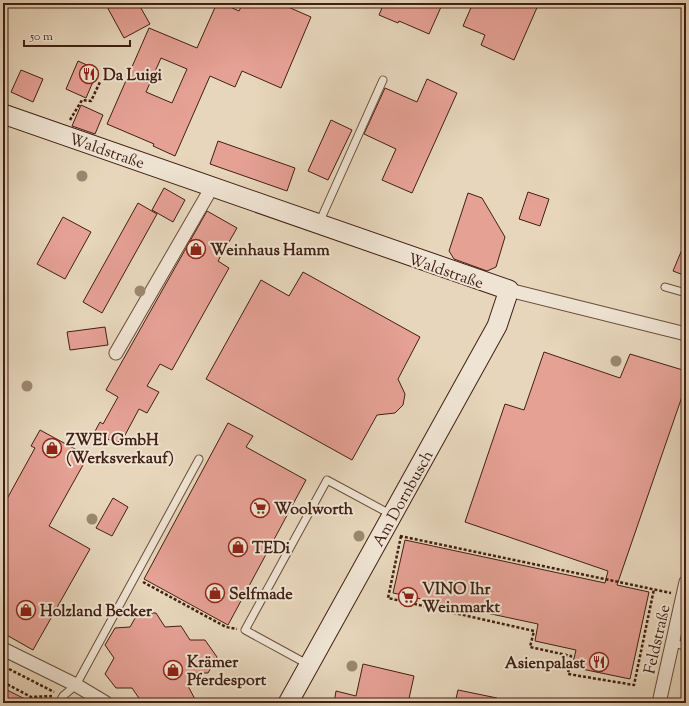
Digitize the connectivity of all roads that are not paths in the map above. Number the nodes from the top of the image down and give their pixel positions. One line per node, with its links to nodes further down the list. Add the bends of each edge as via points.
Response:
1 (383, 80): 4 (lane)
2 (3, 114): 3 (street, Waldstraße)
3 (212, 187): 4 (street, Waldstraße); 9 (street)
4 (318, 225): 6 (street, Waldstraße)
5 (664, 287): 7 (lane)
6 (509, 290): 8 (street, Waldstraße); 11 (street, Am Dornbusch, via 497,326)
7 (686, 293)
8 (686, 334)
9 (116, 353)
10 (199, 459): 17 (lane)
11 (392, 515): 16 (street, Am Dornbusch); 16 (lane, via 327,480 245,630)
12 (686, 582): 13 (street, Feldstraße)
13 (672, 642): 14 (lane); 21 (street, Feldstraße)
14 (686, 646)
15 (3, 649): 17 (street)
16 (309, 665): 20 (street, Am Dornbusch)
17 (76, 685): 18 (lane); 19 (street)
18 (59, 703)
19 (106, 703)
20 (288, 703)
21 (659, 703)

